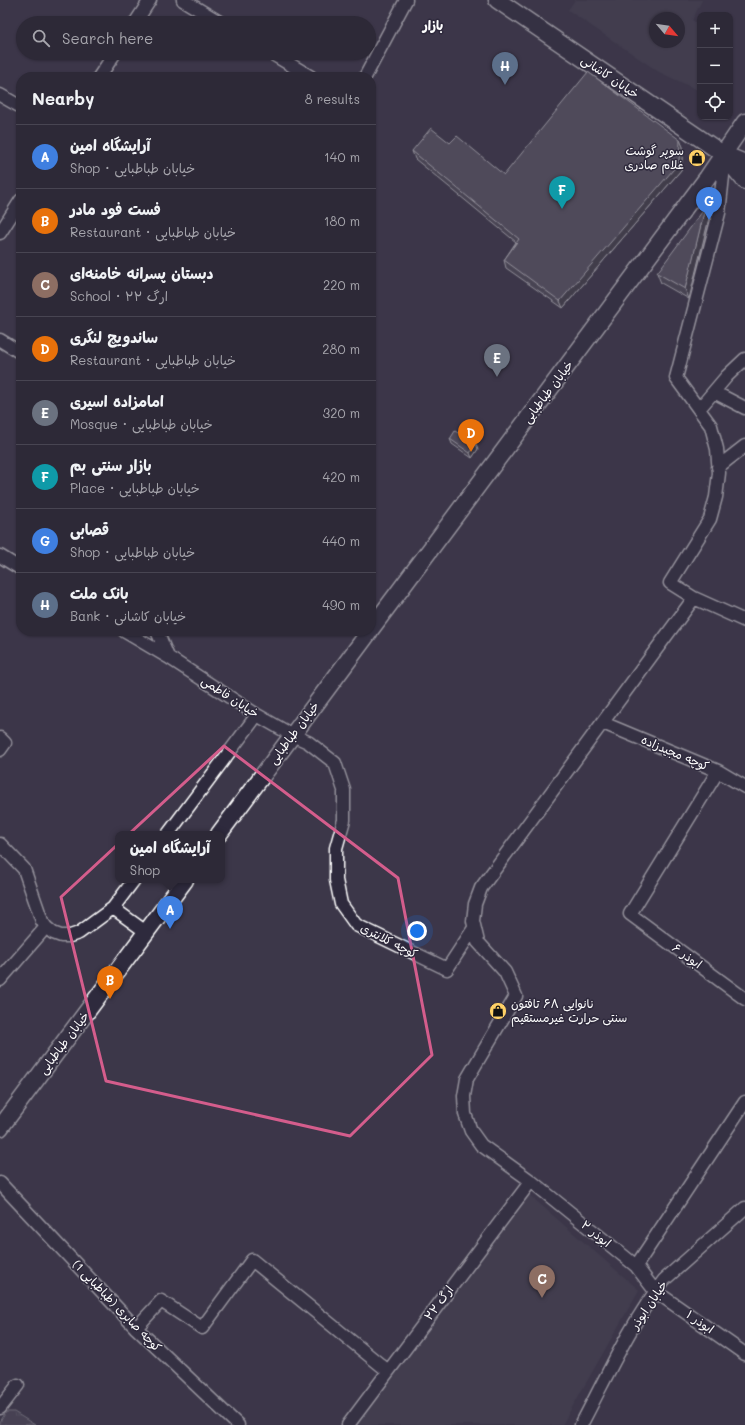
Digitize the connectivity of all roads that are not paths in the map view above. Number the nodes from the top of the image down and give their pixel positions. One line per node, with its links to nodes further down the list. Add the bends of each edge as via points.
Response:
1 (150, 0): 5 (street)
2 (183, 0): 6 (street)
3 (406, 0): 7 (street)
4 (497, 0): 17 (main road, خیابان کاشانی)
5 (139, 16)
6 (209, 16)
7 (376, 56)
8 (110, 60): 11 (street)
9 (283, 60): 12 (street)
10 (374, 60): 13 (street)
11 (102, 72)
12 (303, 72)
13 (368, 72)
14 (0, 95): 15 (street)
15 (16, 104)
16 (745, 122): 17 (main road, خیابان طباطبایی)
17 (723, 154): 18 (main road); 19 (main road); 27 (street, via 719,213 676,378); 34 (main road, خیابان طباطبایی)
18 (745, 163)
19 (745, 181)
20 (16, 208): 21 (street)
21 (0, 233)
22 (0, 340): 23 (street)
23 (16, 350)
24 (745, 359): 25 (street)
25 (714, 392): 26 (street); 27 (street)
26 (745, 408)
27 (699, 409): 29 (street, via 711,426 717,449)
28 (745, 446): 29 (street)
29 (718, 467): 32 (street, via 716,497 710,519 670,583)
30 (0, 556): 31 (street)
31 (16, 566)
32 (694, 598): 33 (street); 40 (street)
33 (745, 621)
34 (376, 622)
35 (132, 636): 38 (street, خیابان فاطمی)
36 (159, 636): 38 (street)
37 (366, 636): 41 (main road, خیابان طباطبایی)
38 (168, 657): 39 (street, خیابان فاطمی)
39 (257, 715): 41 (street, خیابان فاطمی); 46 (street)
40 (603, 723): 44 (street, کوچه مجیدزاده); 53 (street, via 481,888 475,904)
41 (292, 735): 47 (main road, خیابان طباطبایی); 53 (street, کوچه کلانتری, via 308,742 335,763 344,790 344,820 336,848 336,880 341,904 356,925 447,970)
42 (0, 738): 43 (street, via 5,743)
43 (0, 750)
44 (718, 771): 45 (street, کوچه مجیدزاده); 56 (street, ابوذر ۶, via 630,914)
45 (745, 787)
46 (170, 831)
47 (221, 831)
48 (0, 844): 52 (street, via 24,869)
49 (132, 883): 51 (street)
50 (182, 883): 54 (main road, خیابان طباطبایی)
51 (113, 908): 52 (street, via 79,933 70,936 61,936); 54 (street)
52 (46, 927): 55 (street)
53 (474, 928): 59 (street, ابوذر ۲, via 478,942 505,972 516,996 467,1079 464,1096 465,1114 471,1131 481,1145)
54 (146, 932): 58 (main road, خیابان طباطبایی)
55 (0, 980)
56 (745, 999)
57 (745, 1102): 62 (street)
58 (0, 1128)
59 (531, 1181): 62 (street, ابوذر ۲); 66 (street, ارگ ۲۲)
60 (0, 1183): 64 (street, کوچه صابری (طباطبایی 1))
61 (745, 1208): 63 (street, خیابان ابوذر)
62 (636, 1266): 63 (street, ابوذر ۲)
63 (655, 1291): 65 (street, ابوذر ۱); 71 (street, خیابان ابوذر)
64 (136, 1328): 66 (street, via 161,1302 202,1328 252,1260); 69 (street, کوچه صابری (طباطبایی 1))
65 (745, 1354)
66 (388, 1371): 70 (street, ارگ ۲۲)
67 (18, 1385): 68 (street)
68 (0, 1408)
69 (238, 1425)
70 (348, 1425)
71 (581, 1425)

